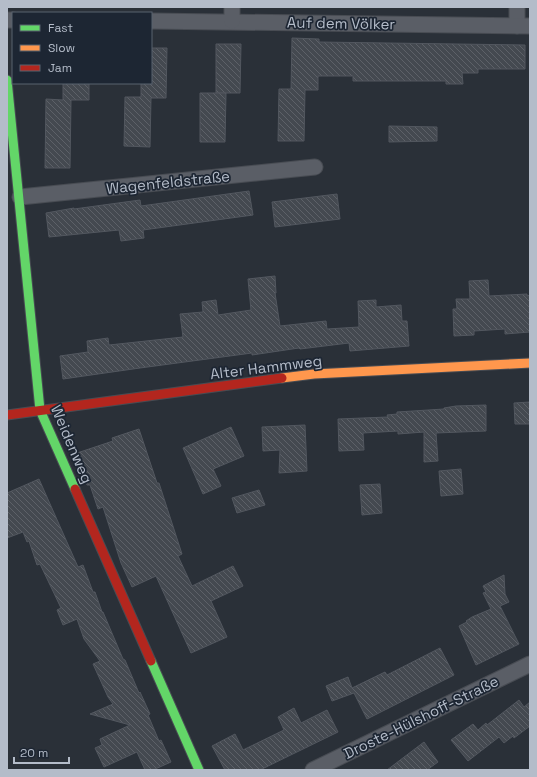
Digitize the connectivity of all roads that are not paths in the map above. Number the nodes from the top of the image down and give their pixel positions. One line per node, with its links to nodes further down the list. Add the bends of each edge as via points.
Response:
1 (517, 7): 4 (street)
2 (232, 14): 3 (street, Auf dem Völker); 4 (street, Auf dem Völker)
3 (152, 21)
4 (524, 26)
5 (7, 80): 7 (street, Weidenweg)
6 (316, 167): 7 (street, Wagenfeldstraße)
7 (20, 197): 9 (street, Weidenweg)
8 (530, 363): 9 (street, Alter Hammweg, via 314,374)
9 (40, 410): 10 (street, Alter Hammweg); 12 (street, Weidenweg)
10 (7, 415)
11 (530, 664): 13 (street, Droste-Hülshoff-Straße)
12 (199, 770)
13 (313, 770)

